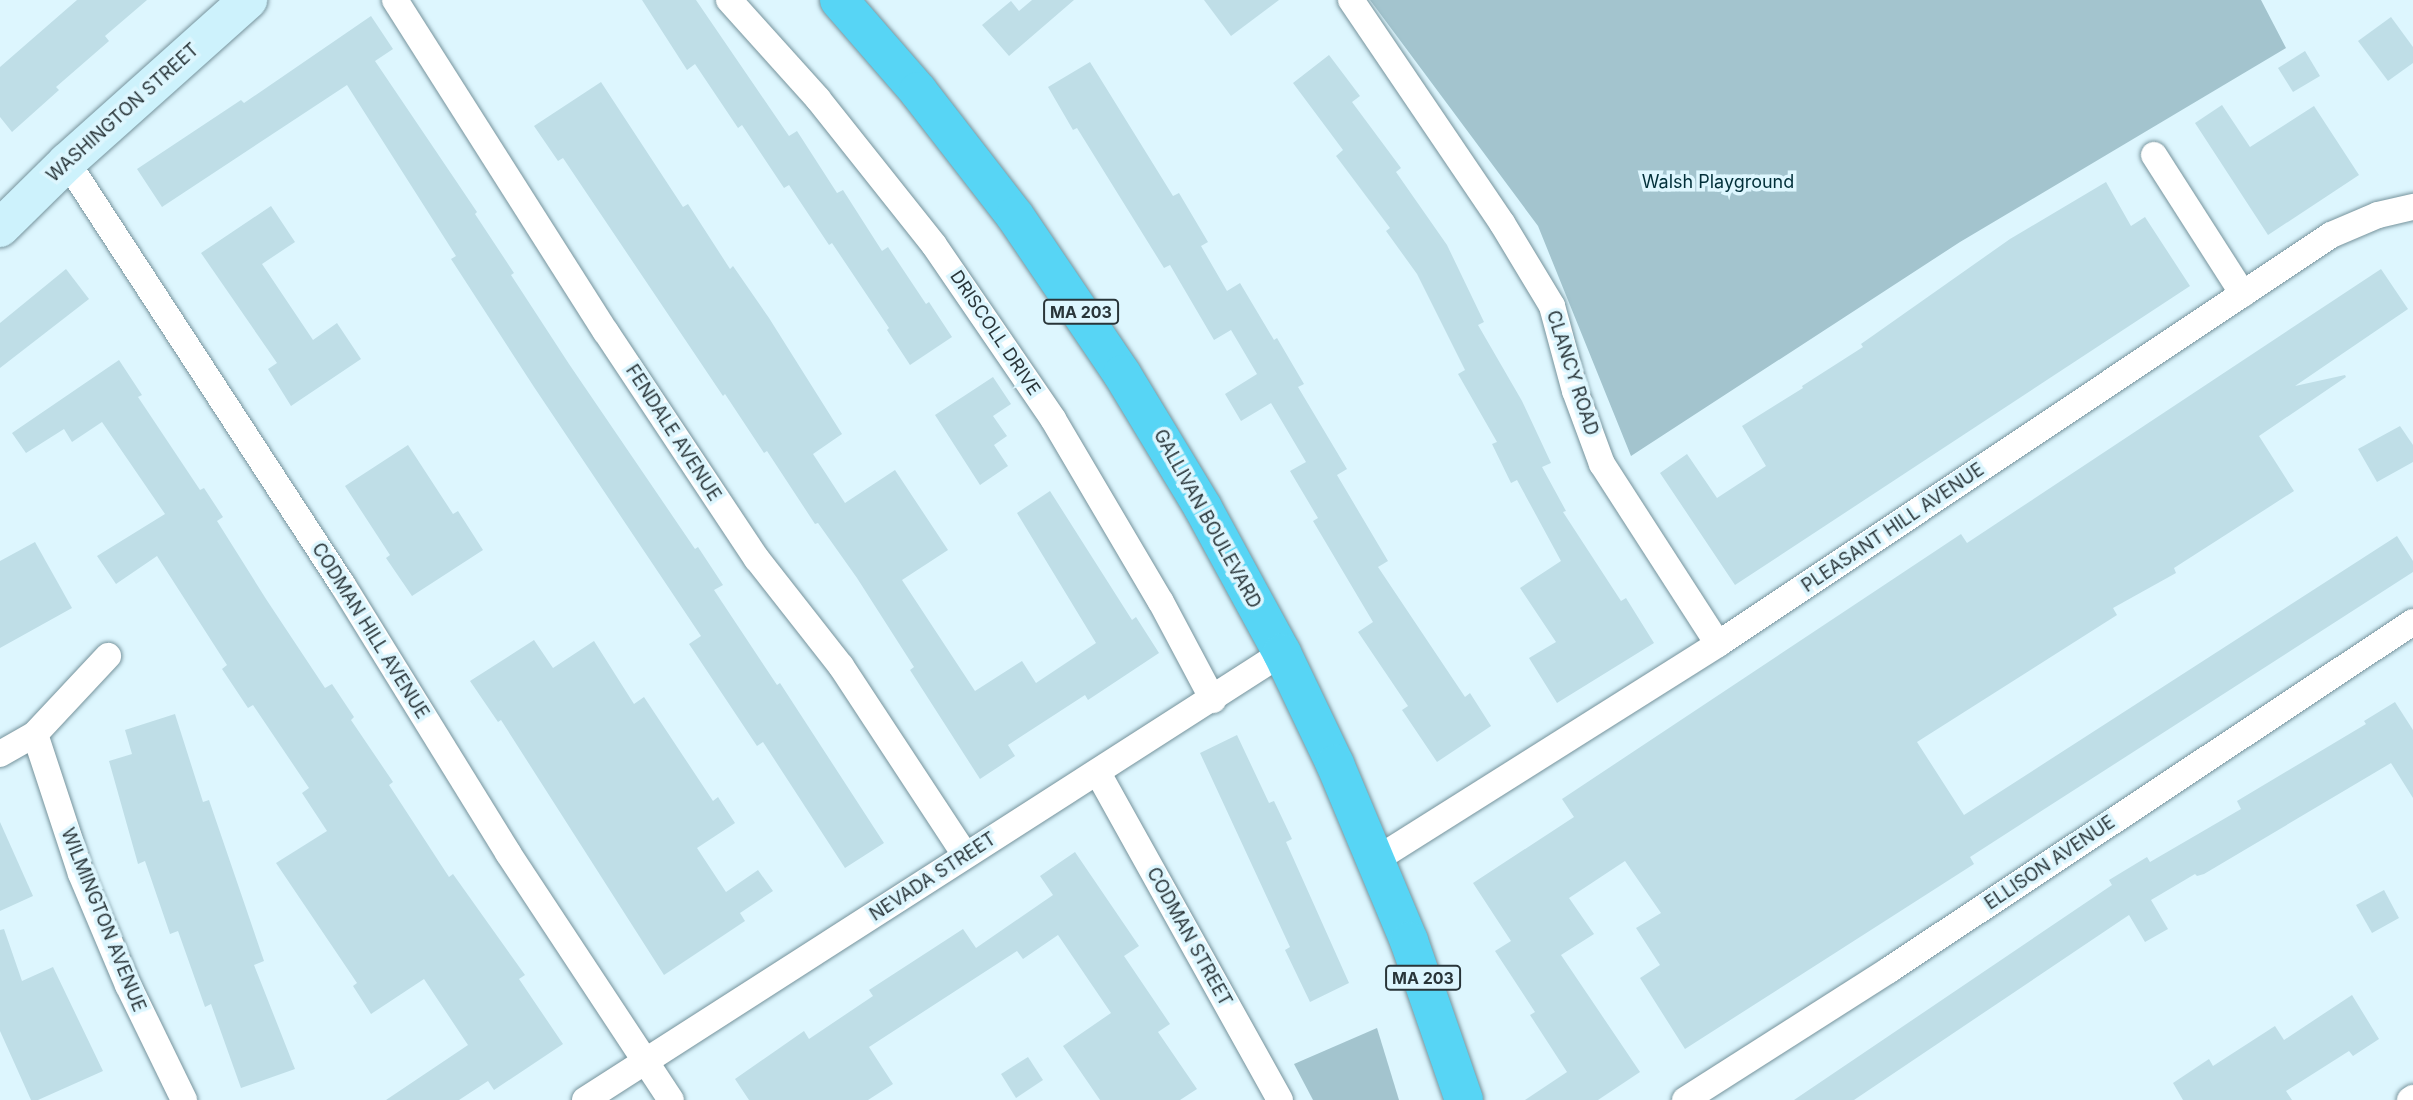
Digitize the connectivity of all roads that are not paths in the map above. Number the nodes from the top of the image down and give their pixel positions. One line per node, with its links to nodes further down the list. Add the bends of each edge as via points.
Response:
1 (248, 0): 7 (main road, WASHINGTON STREET)
2 (395, 0): 19 (street, FENDALE AVENUE, via 757,559 841,666)
3 (729, 0): 15 (street, DRISCOLL DRIVE, via 818,99 942,256 1053,419)
4 (839, 0): 13 (highway, GALLIVAN BOULEVARD / MA 203, via 976,164 1066,289 1173,456)
5 (1351, 0): 12 (street, CLANCY ROAD, via 1502,223 1552,306 1602,464)
6 (2154, 155): 10 (street)
7 (66, 162): 9 (main road, WASHINGTON STREET); 21 (street, CODMAN HILL AVENUE, via 342,584 508,853)
8 (2413, 207): 10 (street, PLEASANT HILL AVENUE, via 2378,215 2331,235)
9 (0, 228)
10 (2244, 294): 12 (street, PLEASANT HILL AVENUE)
11 (2413, 622): 27 (street, ELLISON AVENUE)
12 (1718, 644): 20 (street, PLEASANT HILL AVENUE)
13 (1282, 653): 15 (street, NEVADA STREET); 20 (highway, GALLIVAN BOULEVARD / MA 203)
14 (108, 656): 16 (street)
15 (1213, 700): 18 (street, NEVADA STREET)
16 (35, 734): 17 (street); 22 (street, WILMINGTON AVENUE, via 80,874)
17 (0, 754)
18 (1098, 773): 19 (street, NEVADA STREET); 25 (street, CODMAN STREET)
19 (965, 855): 21 (street, NEVADA STREET)
20 (1377, 859): 26 (highway, GALLIVAN BOULEVARD / MA 203)
21 (646, 1063): 23 (street, NEVADA STREET); 24 (street, CODMAN HILL AVENUE)
22 (184, 1100)
23 (585, 1100)
24 (671, 1100)
25 (1280, 1100)
26 (1464, 1100)
27 (1685, 1100)

